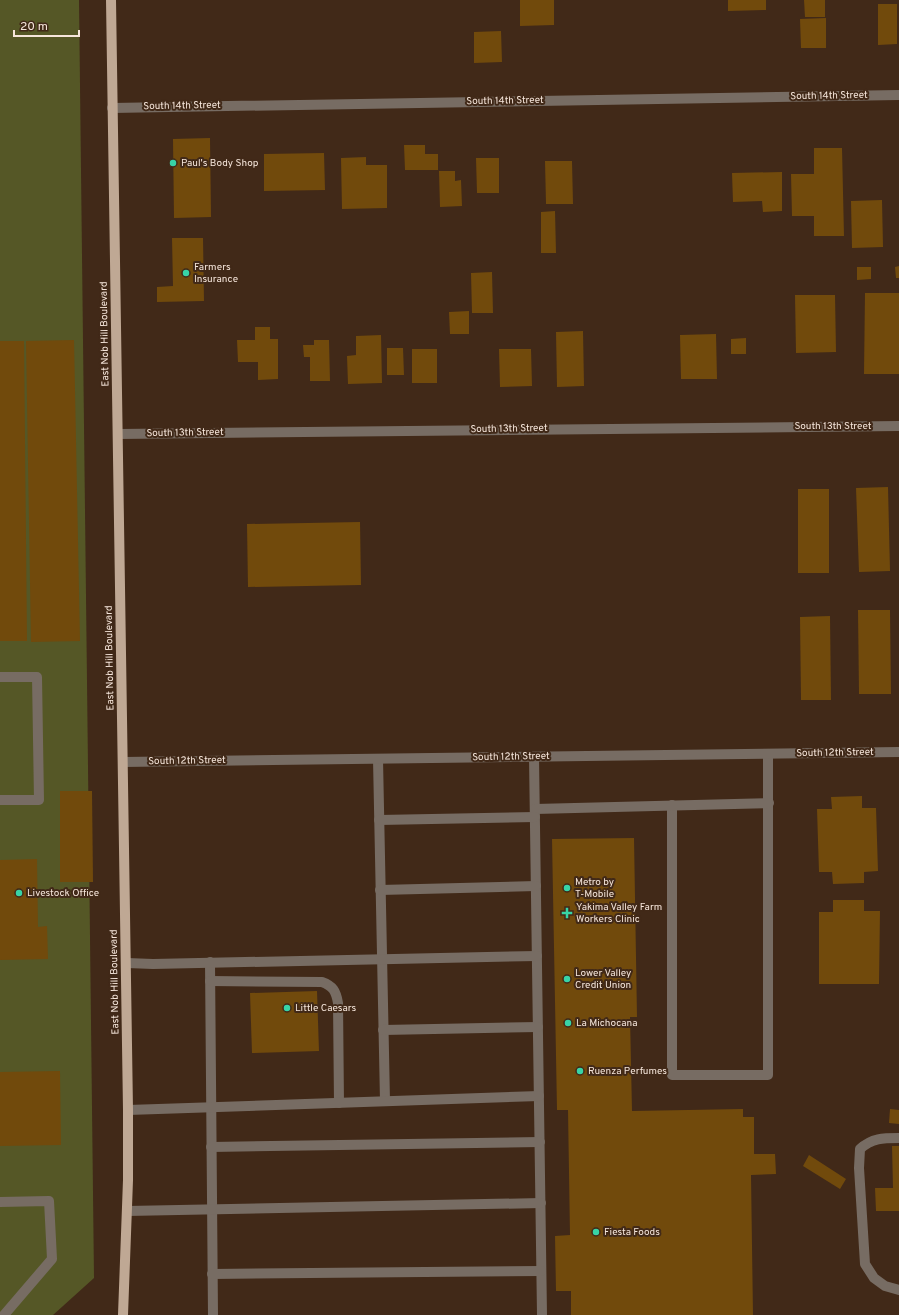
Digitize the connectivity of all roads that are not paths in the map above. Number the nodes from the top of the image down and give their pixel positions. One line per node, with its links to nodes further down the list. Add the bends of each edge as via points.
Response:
1 (111, 0): 3 (main road, East Nob Hill Boulevard)
2 (899, 95): 3 (street, South 14th Street)
3 (112, 108): 5 (main road, East Nob Hill Boulevard)
4 (899, 426): 5 (street, South 13th Street)
5 (119, 434): 11 (main road, East Nob Hill Boulevard)
6 (0, 677): 12 (street, via 37,676 39,800)
7 (899, 752): 8 (street, South 12th Street)
8 (768, 754): 9 (street, South 12th Street); 13 (street)
9 (534, 757): 10 (street, South 12th Street); 15 (street)
10 (378, 759): 11 (street, South 12th Street); 16 (street)
11 (123, 762): 21 (main road, East Nob Hill Boulevard)
12 (0, 800)
13 (769, 803): 14 (street); 14 (street, via 768,1075 672,1075)
14 (672, 806): 15 (street)
15 (535, 813): 16 (street); 17 (street)
16 (379, 820): 18 (street)
17 (536, 886): 18 (street); 19 (street)
18 (380, 890): 20 (street)
19 (537, 956): 20 (street); 24 (street)
20 (382, 960): 22 (street); 25 (street)
21 (127, 962): 22 (street); 30 (main road, East Nob Hill Boulevard)
22 (210, 962): 23 (street)
23 (210, 981): 28 (street, via 322,982 331,985 338,1003); 29 (street)
24 (538, 1027): 25 (street); 26 (street)
25 (383, 1030): 27 (street)
26 (539, 1096): 27 (street); 32 (street)
27 (384, 1101): 28 (street)
28 (339, 1103): 29 (street)
29 (211, 1107): 30 (street); 33 (street)
30 (128, 1110): 37 (main road, East Nob Hill Boulevard)
31 (899, 1138): 40 (street, via 882,1138 868,1142 860,1149 859,1168 865,1264 874,1278 885,1286)
32 (540, 1142): 33 (street); 35 (street)
33 (211, 1147): 36 (street)
34 (0, 1202): 41 (street, via 49,1201 52,1259)
35 (541, 1203): 36 (street); 38 (street)
36 (212, 1208): 37 (street); 39 (street)
37 (127, 1211): 42 (main road, East Nob Hill Boulevard)
38 (541, 1271): 39 (street); 44 (street)
39 (212, 1274): 43 (street)
40 (899, 1290)
41 (4, 1315)
42 (123, 1315)
43 (213, 1315)
44 (542, 1315)

